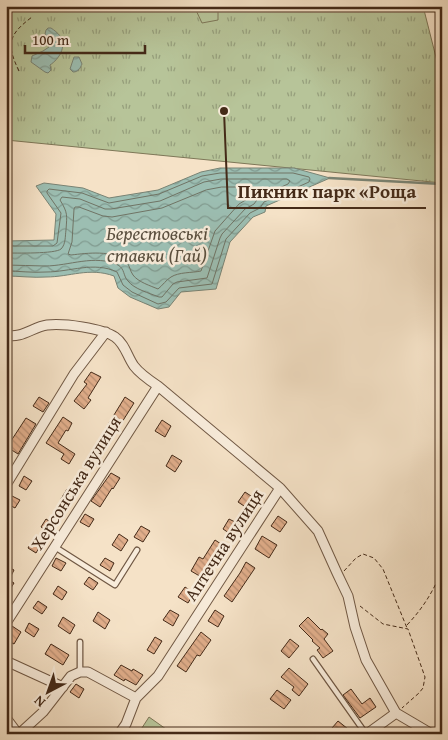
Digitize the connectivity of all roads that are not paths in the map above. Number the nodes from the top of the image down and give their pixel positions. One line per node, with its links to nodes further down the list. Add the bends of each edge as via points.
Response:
1 (434, 6): 2 (street)
2 (442, 8)
3 (106, 332): 4 (street, via 46,325 25,334); 5 (street, via 122,343 134,366); 6 (street, via 74,374)
4 (6, 335)
5 (158, 386): 7 (street); 8 (street, Херсонська вулиця)
6 (6, 485)
7 (280, 488): 16 (street, Аптечна вулиця, via 158,676); 17 (street, Аптечна вулиця, via 318,531 348,596 366,660)
8 (54, 547): 9 (lane, via 115,585); 10 (street, Херсонська вулиця)
9 (137, 550)
10 (6, 623)
11 (80, 642): 14 (lane)
12 (313, 659): 21 (lane)
13 (6, 661): 15 (street)
14 (80, 672): 15 (street, via 71,676); 16 (street, via 88,672)
15 (63, 686): 19 (street, via 43,712)
16 (136, 698): 20 (street, Аптечна вулиця)
17 (396, 713): 21 (street); 22 (street)
18 (6, 718): 19 (street)
19 (18, 734)
20 (119, 734)
21 (367, 734)
22 (435, 734)

